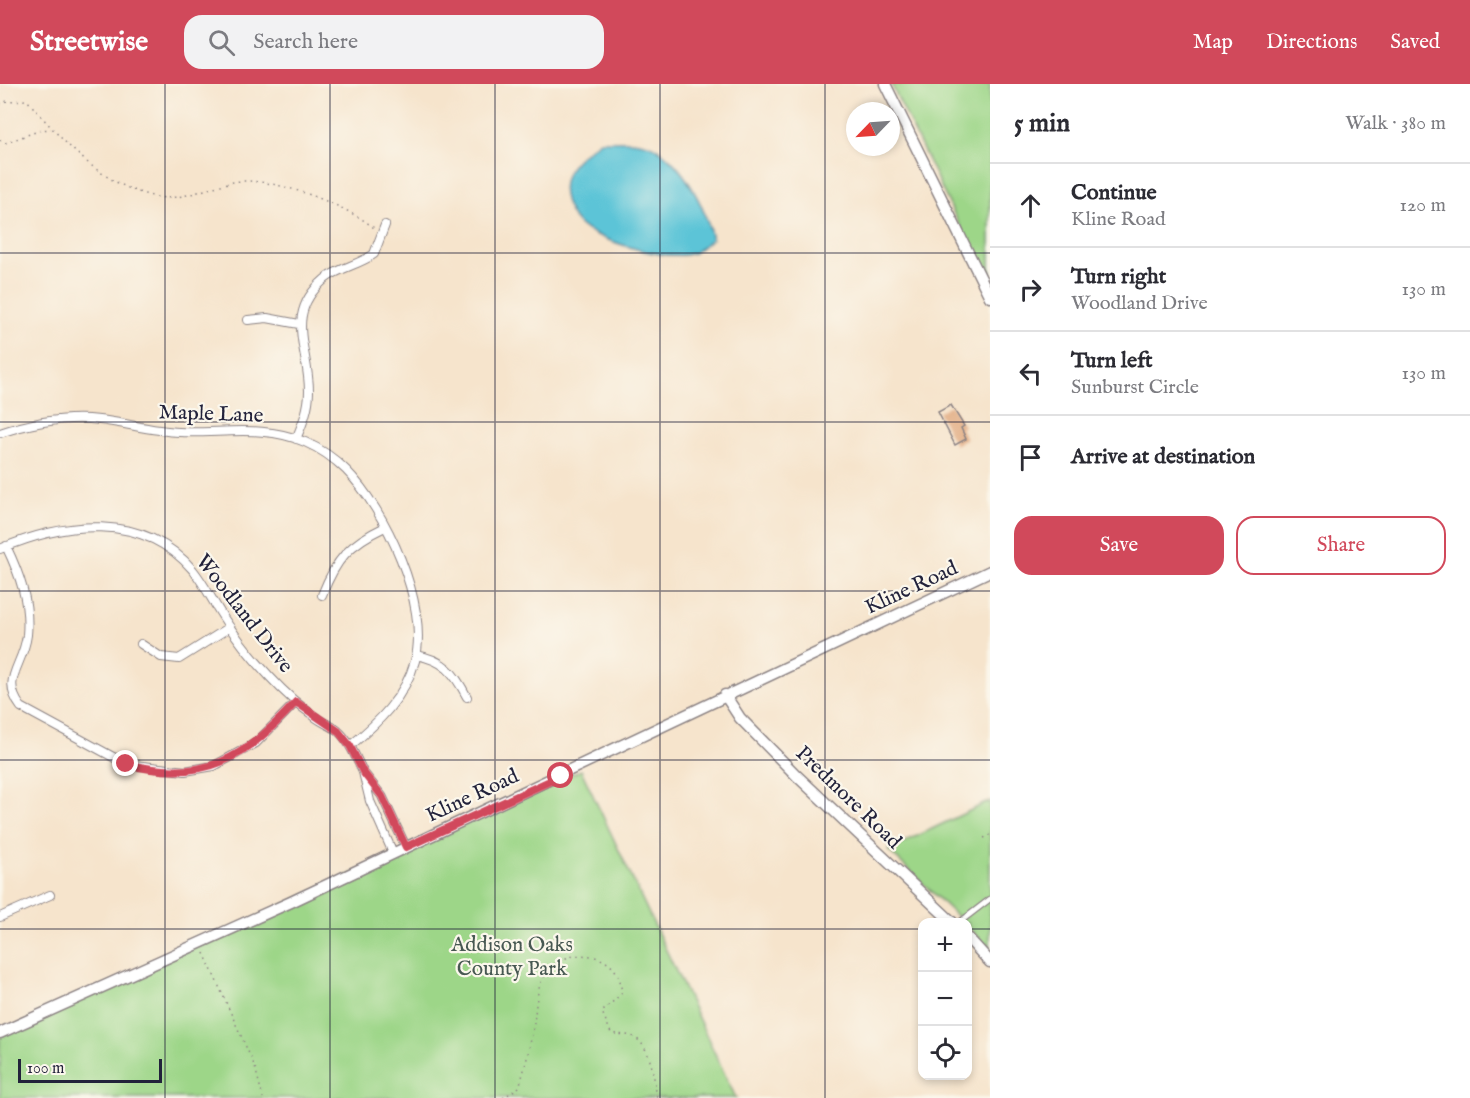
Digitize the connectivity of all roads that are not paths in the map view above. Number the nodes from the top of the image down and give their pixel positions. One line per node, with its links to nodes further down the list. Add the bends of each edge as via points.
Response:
1 (885, 84): 3 (street)
2 (383, 230): 5 (street, via 374,254 326,278 317,287)
3 (990, 297)
4 (248, 320): 5 (street, via 267,318)
5 (299, 324): 7 (street, via 309,393 306,415)
6 (0, 433): 7 (street, Maple Lane, via 76,418 176,432 261,431)
7 (296, 439): 8 (street, Maple Lane, via 327,453 347,470)
8 (385, 527): 11 (street, via 352,544 330,574); 14 (street, Maple Lane, via 411,589)
9 (3, 548): 12 (street, Woodland Drive, via 81,526 121,529 152,539 193,570); 15 (street, via 24,588 27,618 27,636)
10 (990, 571): 17 (street, Kline Road)
11 (322, 595)
12 (230, 627): 13 (street, via 179,659 161,657); 19 (street, Woodland Drive, via 268,676)
13 (141, 644)
14 (416, 655): 18 (street, via 445,664); 20 (street, Maple Lane, via 406,683 388,712)
15 (10, 692): 16 (street); 19 (street, via 21,707 126,764 177,771 214,766 236,756 256,744)
16 (0, 695)
17 (725, 695): 22 (street, Kline Road); 27 (street, Predmore Road, via 740,718 796,775)
18 (467, 697)
19 (296, 702): 20 (street, Woodland Drive, via 338,731)
20 (350, 746): 21 (street, Woodland Drive)
21 (363, 772): 22 (street, Woodland Drive, via 382,796); 23 (street, Woodland Drive, via 370,801)
22 (406, 847): 23 (street, Kline Road)
23 (393, 853): 31 (street, Kline Road)
24 (50, 895): 26 (street)
25 (990, 899): 28 (lane)
26 (0, 917)
27 (948, 918)
28 (965, 918)
29 (972, 942): 30 (street)
30 (990, 962)
31 (0, 1033)

